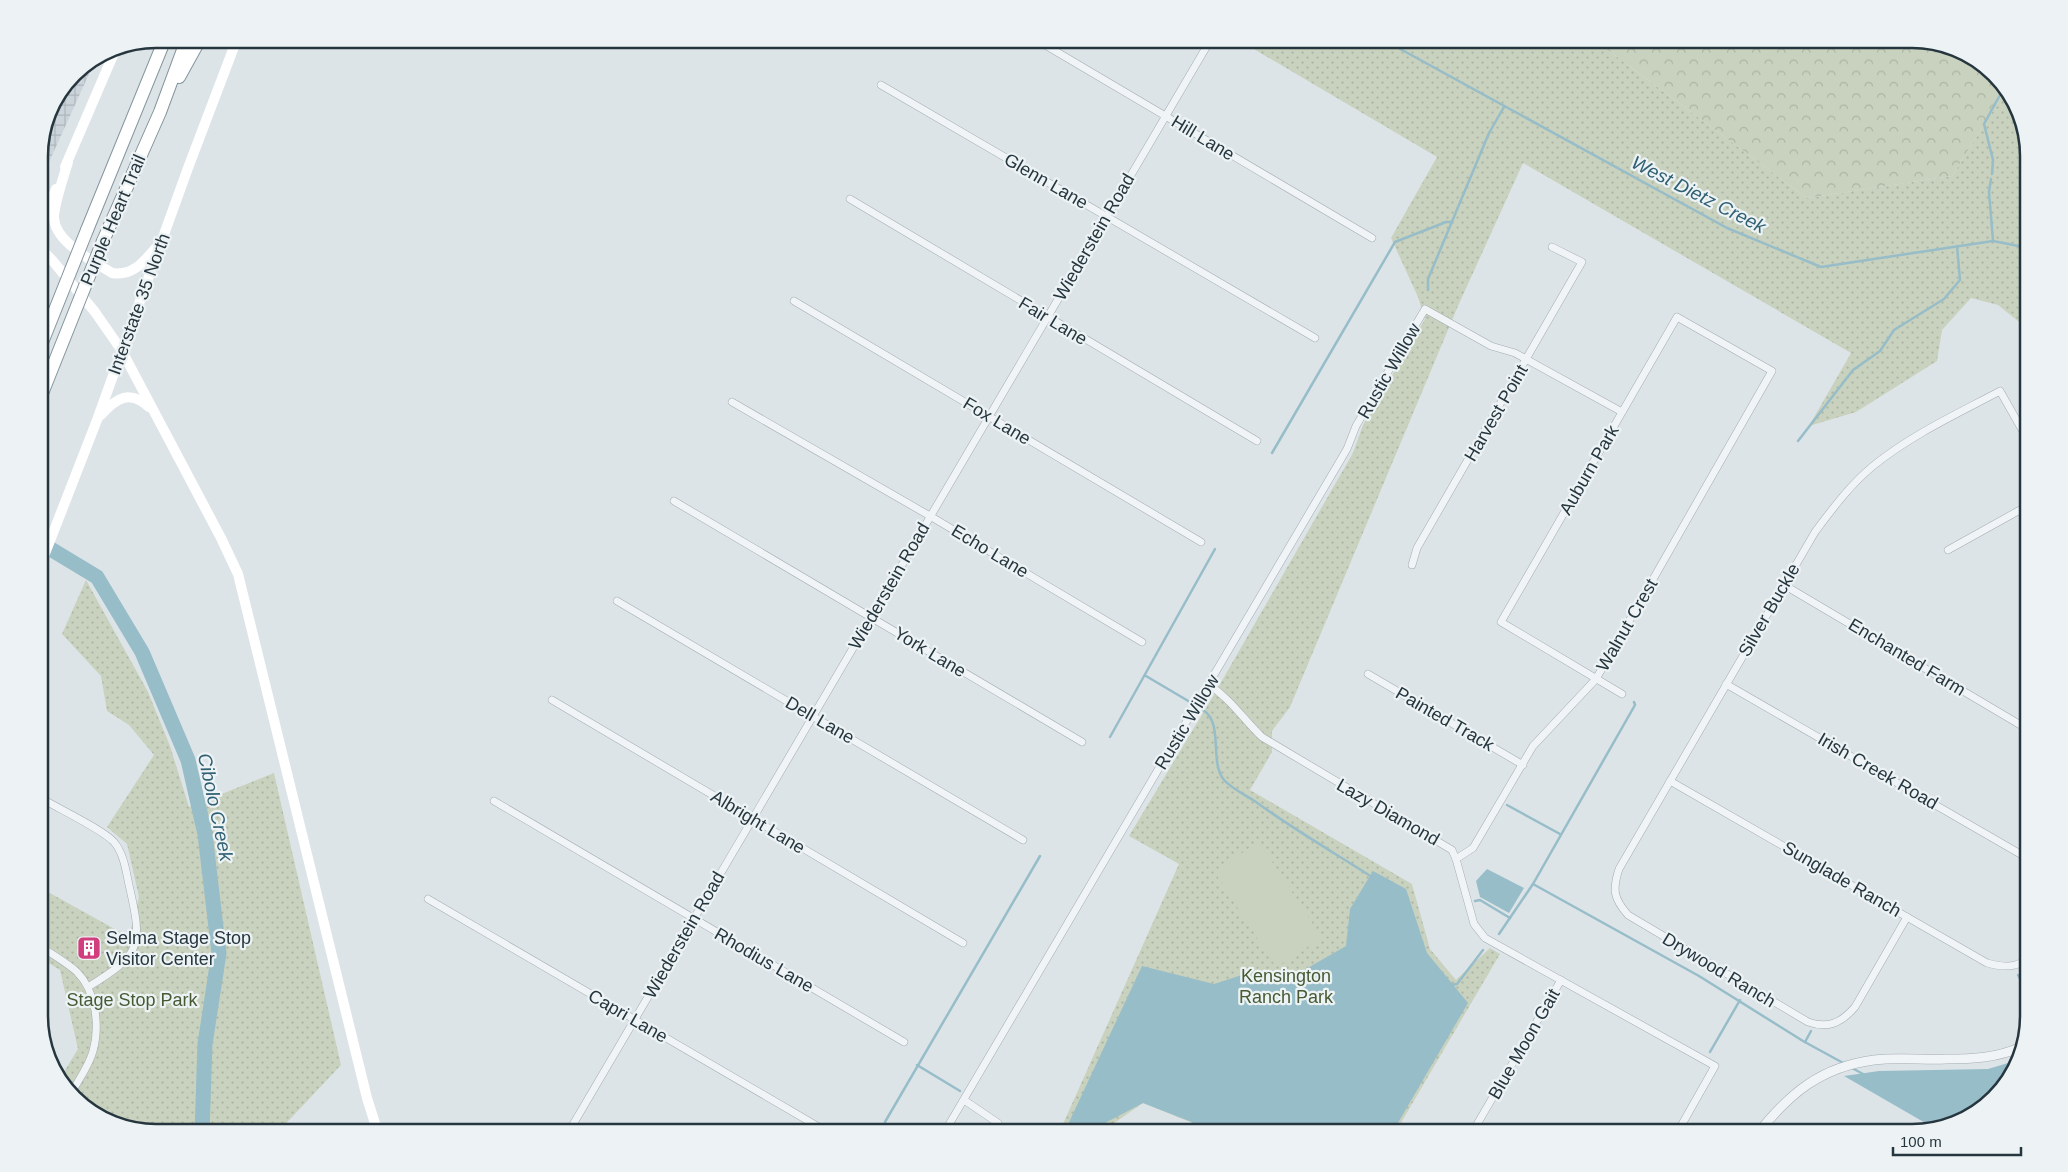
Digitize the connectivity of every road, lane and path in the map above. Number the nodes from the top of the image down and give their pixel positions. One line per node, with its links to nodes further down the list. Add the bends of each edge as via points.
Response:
1 (161, 48): 22 (highway, Purple Heart Trail, bridge)
2 (184, 48): 9 (highway, Purple Heart Trail)
3 (195, 48): 9 (highway)
4 (235, 48): 15 (main road, Interstate 35 North)
5 (1050, 48): 10 (street, Hill Lane)
6 (1206, 48): 10 (street, Wiederstein Road)
7 (112, 57): 11 (main road)
8 (881, 85): 14 (street, Glenn Lane)
9 (160, 112): 26 (highway, Purple Heart Trail, bridge, via 103,241)
10 (1165, 116): 14 (street, Wiederstein Road); 16 (street, Hill Lane)
11 (68, 162): 13 (main road); 15 (main road, via 54,216 57,230 64,240 112,274 121,275 133,271)
12 (850, 199): 20 (street, Fair Lane)
13 (48, 207)
14 (1106, 216): 20 (street, Wiederstein Road); 23 (street, Glenn Lane)
15 (164, 238): 24 (main road, Interstate 35 North)
16 (1372, 238)
17 (1552, 247): 25 (street, Harvest Point, via 1582,262)
18 (48, 256): 24 (main road)
19 (794, 301): 30 (street, Fox Lane)
20 (1047, 317): 30 (street, Wiederstein Road); 33 (street, Fair Lane)
21 (1677, 317): 29 (street, Auburn Park); 46 (street, Walnut Crest, via 1772,371)
22 (48, 328)
23 (1315, 338)
24 (122, 350): 28 (main road); 31 (main road, Interstate 35 North)
25 (1528, 360): 29 (street); 40 (street, Harvest Point, via 1417,548); 48 (street, Rustic Willow, via 1491,346 1425,309)
26 (48, 378)
27 (732, 402): 36 (street, Echo Lane)
28 (155, 412): 31 (main road, via 140,399 129,397 119,399); 77 (main road, via 238,574)
29 (1622, 412): 46 (street, Auburn Park, via 1502,622)
30 (989, 416): 36 (street, Wiederstein Road); 37 (street, Fox Lane)
31 (98, 420): 38 (main road, Interstate 35 North)
32 (2020, 426): 41 (street, Silver Buckle, via 2000,391 1916,436 1873,466 1842,496 1820,525)
33 (1257, 441)
34 (674, 501): 43 (street, York Lane)
35 (2020, 510): 39 (street)
36 (930, 516): 43 (street, Wiederstein Road); 44 (street, Echo Lane)
37 (1201, 542)
38 (48, 546)
39 (1948, 550)
40 (1412, 565)
41 (1784, 585): 47 (street, Silver Buckle); 52 (street, Enchanted Farm)
42 (617, 601): 51 (street, Dell Lane)
43 (871, 617): 51 (street, Wiederstein Road); 53 (street, York Lane)
44 (1142, 642)
45 (1368, 674): 54 (street, Painted Track)
46 (1596, 679): 49 (street); 54 (street, Walnut Crest, via 1533,746)
47 (1726, 684): 55 (street, Silver Buckle); 60 (street, Irish Creek Road)
48 (1210, 685): 61 (street, Lazy Diamond, via 1225,695 1262,737 1452,850); 75 (street, Rustic Willow)
49 (1622, 694)
50 (552, 700): 58 (street, Albright Lane)
51 (813, 716): 58 (street, Wiederstein Road); 59 (street, Dell Lane)
52 (2020, 725)
53 (1082, 742)
54 (1523, 764): 61 (street, Walnut Crest, via 1473,848)
55 (1670, 781): 62 (street, Silver Buckle, via 1619,870 1614,883); 64 (street, Sunglade Ranch)
56 (494, 801): 65 (street, Rhodius Lane)
57 (48, 802): 70 (street, via 106,835 120,851 125,865 138,928 136,940 127,961)
58 (752, 819): 65 (street, Wiederstein Road); 66 (street, Albright Lane)
59 (1023, 840)
60 (2020, 853)
61 (1456, 858): 69 (street, Lazy Diamond, via 1474,924 1480,931 1496,944)
62 (1615, 895): 64 (street, Drywood Ranch, via 1628,915 1808,1022 1822,1026 1834,1024 1855,1007)
63 (428, 899): 71 (street, Capri Lane)
64 (1907, 917): 68 (street, Sunglade Ranch, via 1987,963 2004,968)
65 (694, 919): 71 (street, Wiederstein Road); 72 (street, Rhodius Lane)
66 (963, 943)
67 (48, 952): 70 (street, via 78,973)
68 (2020, 963)
69 (1561, 980): 81 (street, Blue Moon Gait); 82 (street, Lazy Diamond, via 1715,1066)
70 (88, 988): 74 (street, via 95,1006 93,1051)
71 (634, 1020): 78 (street, Wiederstein Road); 79 (street, Capri Lane)
72 (904, 1042)
73 (2016, 1049): 83 (street, via 1983,1058 1874,1060 1833,1071 1800,1089)
74 (74, 1087)
75 (964, 1100): 76 (street); 80 (street, Rustic Willow)
76 (998, 1123)
77 (375, 1124)
78 (573, 1124)
79 (813, 1124)
80 (949, 1124)
81 (1477, 1124)
82 (1682, 1124)
83 (1766, 1124)

